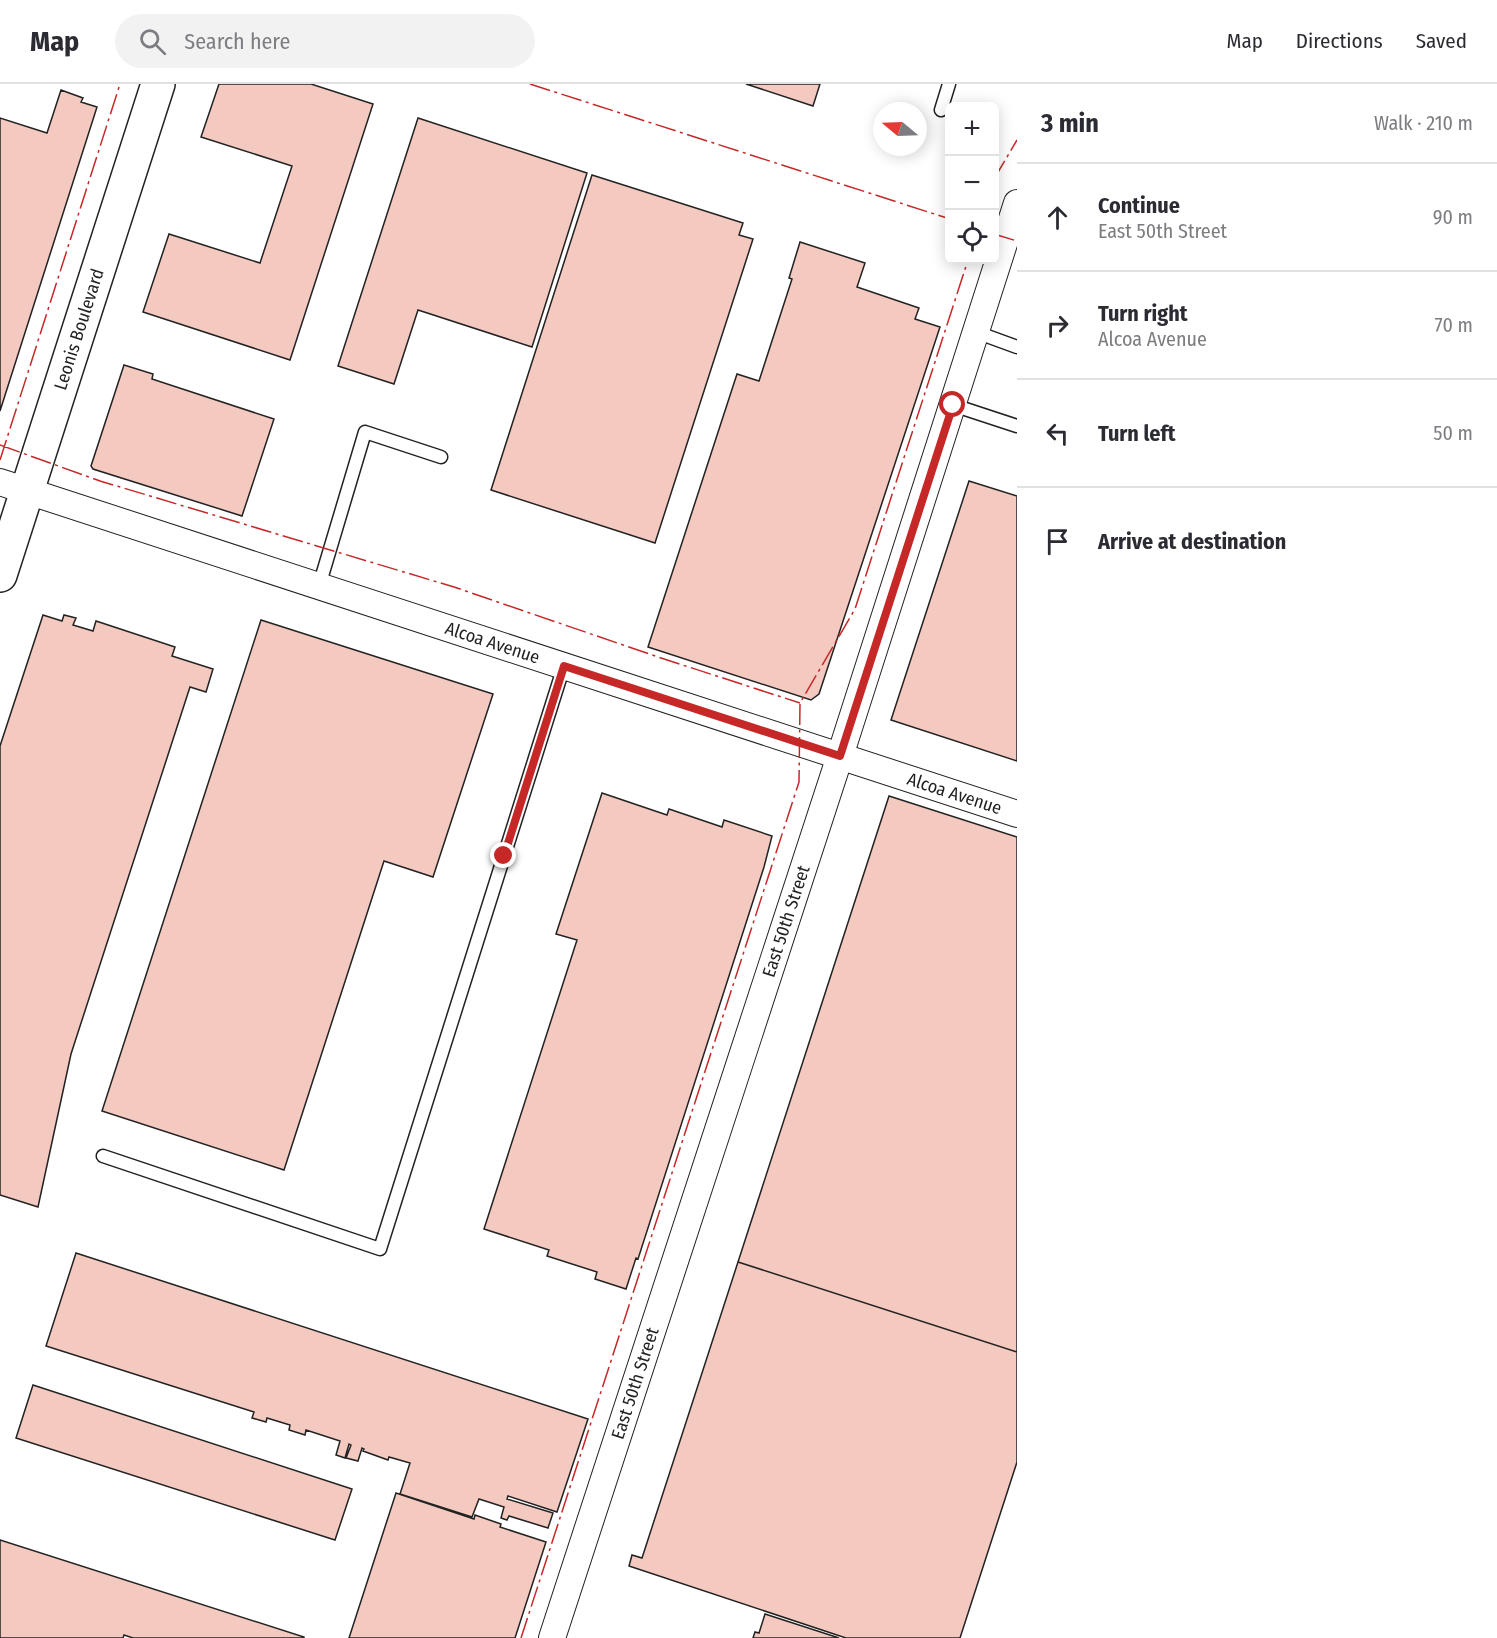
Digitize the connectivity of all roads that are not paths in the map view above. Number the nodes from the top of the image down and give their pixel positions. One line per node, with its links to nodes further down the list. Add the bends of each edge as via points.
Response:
1 (158, 84): 10 (main road, Leonis Boulevard)
2 (949, 84): 3 (lane)
3 (941, 110)
4 (1017, 203): 5 (street, East 50th Street)
5 (976, 332): 6 (lane); 7 (street, East 50th Street)
6 (1017, 347)
7 (953, 405): 8 (lane); 14 (street, East 50th Street)
8 (1017, 426)
9 (441, 457): 12 (lane, via 365,432)
10 (14, 486): 11 (main road, Leonis Boulevard); 12 (street, Alcoa Avenue)
11 (0, 575)
12 (319, 586): 13 (street, Alcoa Avenue)
13 (564, 666): 14 (street, Alcoa Avenue); 16 (lane, via 380,1249)
14 (840, 756): 15 (street, Alcoa Avenue); 17 (street, East 50th Street)
15 (1017, 814)
16 (103, 1156)
17 (558, 1636)

